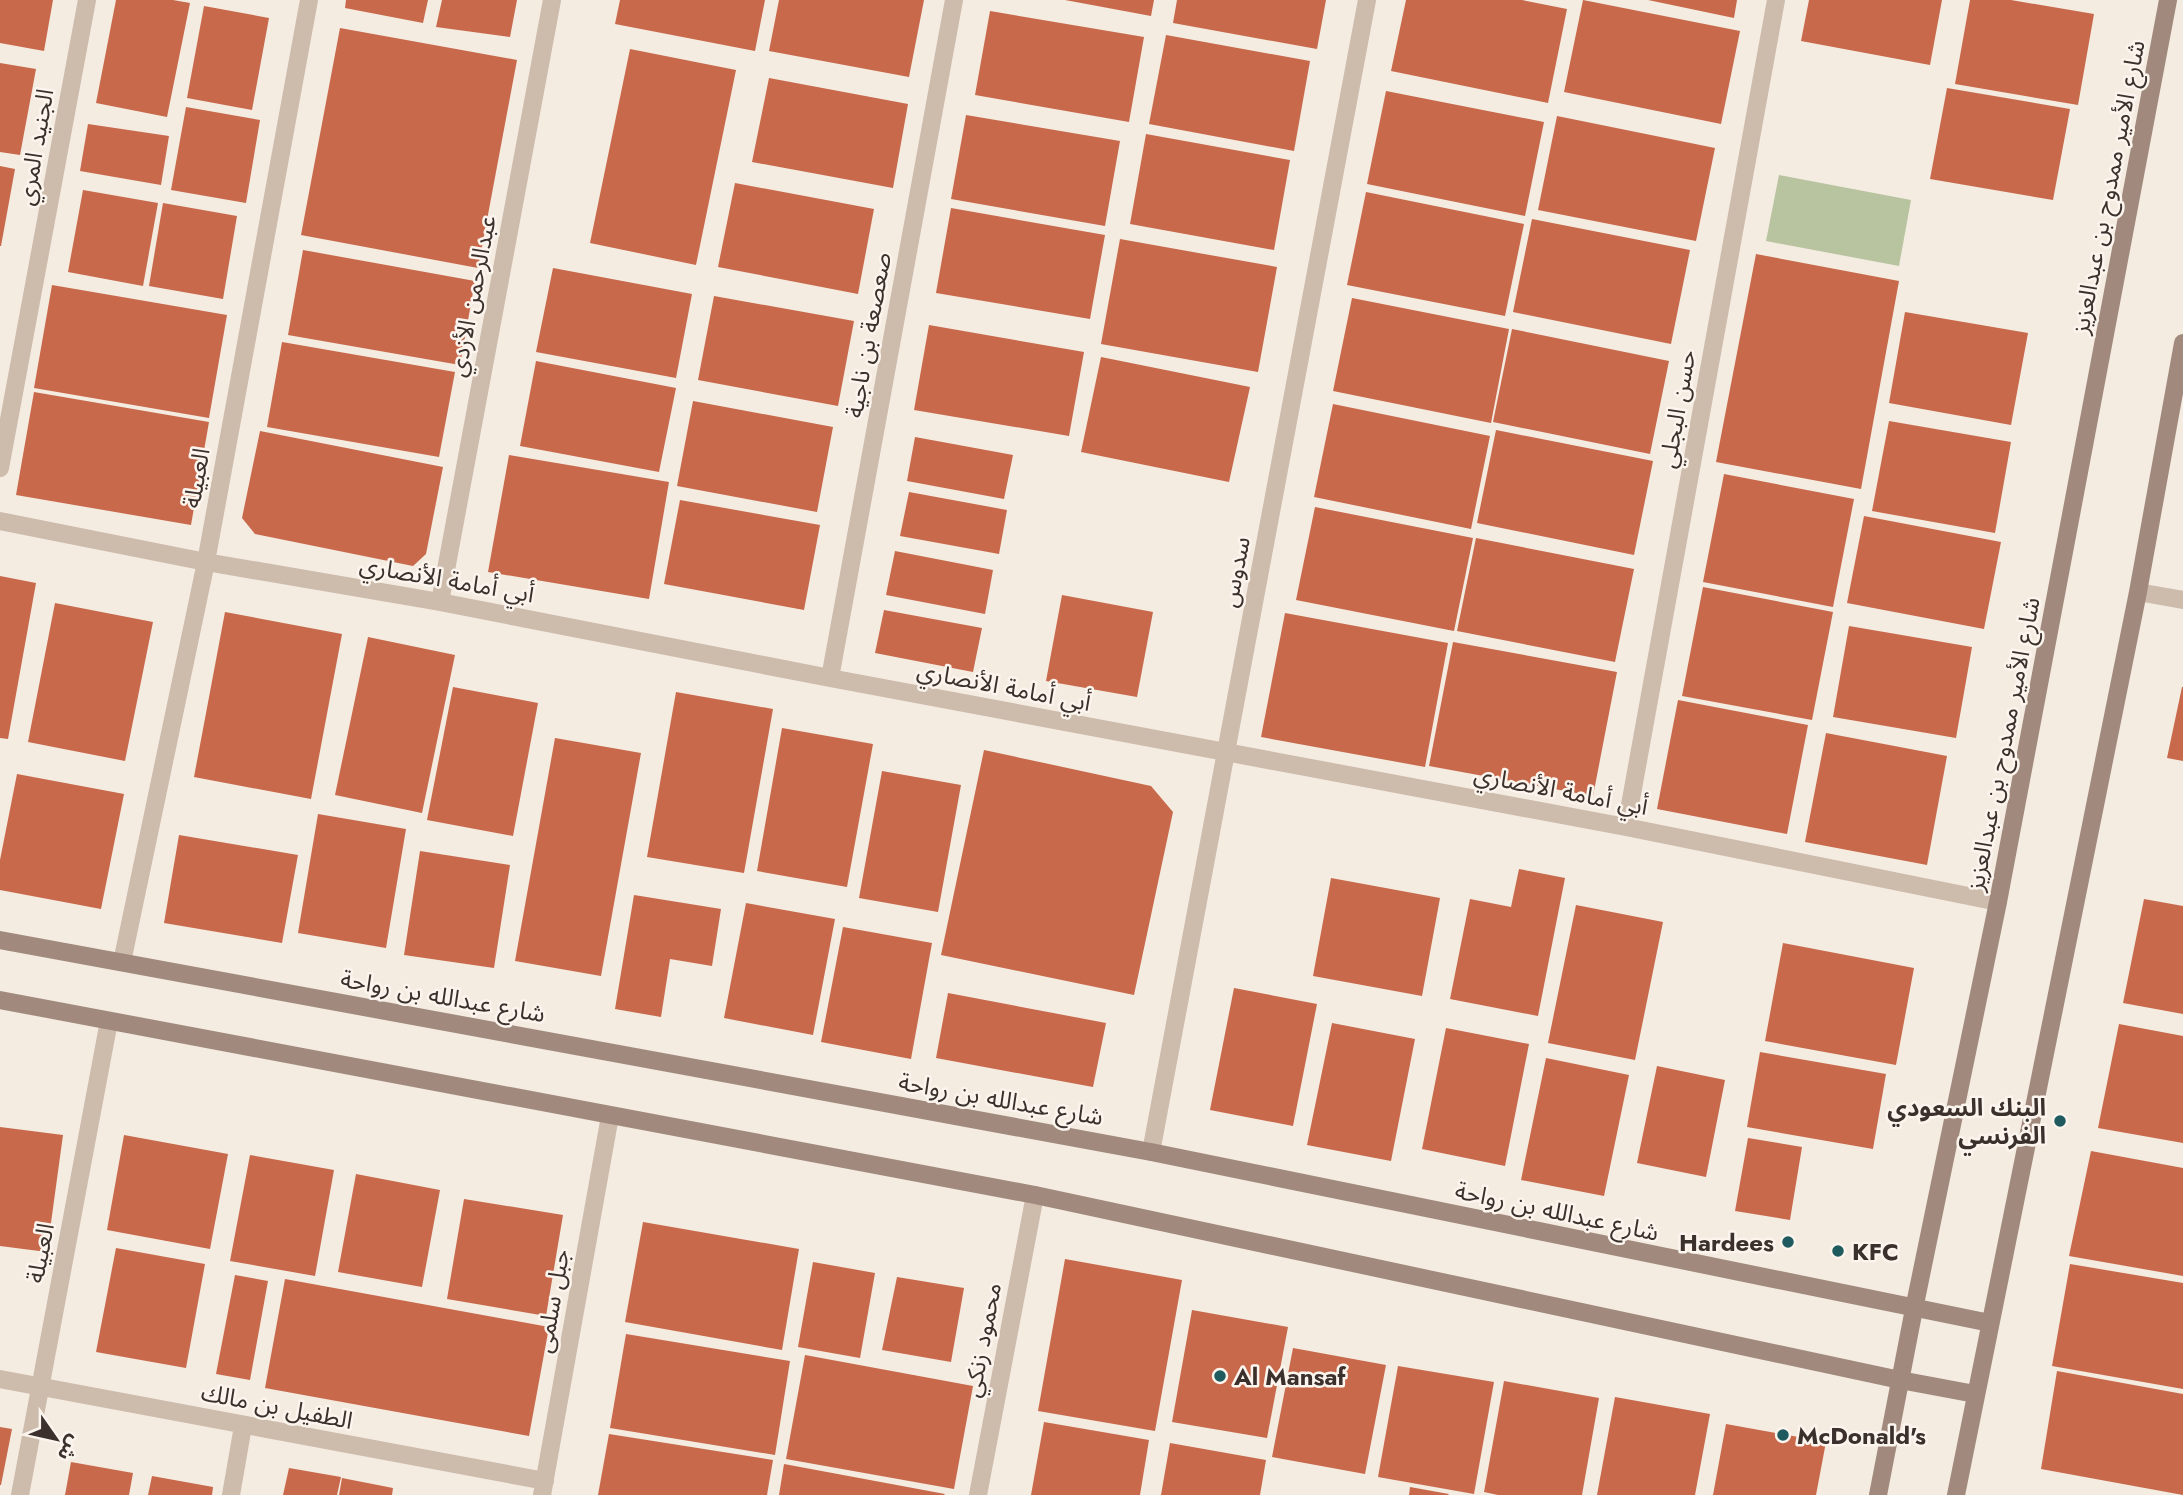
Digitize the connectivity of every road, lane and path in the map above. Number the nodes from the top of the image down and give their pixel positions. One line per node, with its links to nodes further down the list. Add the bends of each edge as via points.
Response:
1 (87, 0): 9 (street, الجنيد المري)
2 (309, 0): 11 (street, العبيلة)
3 (552, 0): 14 (street, عبدالرحمن الأزدي)
4 (954, 0): 15 (street, صعصعة بن ناجية)
5 (1367, 0): 16 (street, سدوس)
6 (1776, 0): 17 (street, حسن البجلي)
7 (2168, 0): 18 (street, شارع الأمير ممدوح بن عبدالعزيز)
8 (2183, 343): 12 (street)
9 (0, 468)
10 (0, 521): 11 (street, أبي أمامة الأنصاري)
11 (206, 562): 14 (street, أبي أمامة الأنصاري); 20 (street, العبيلة)
12 (2138, 592): 13 (street); 27 (street)
13 (2183, 600)
14 (440, 602): 15 (street, أبي أمامة الأنصاري)
15 (830, 678): 16 (street, أبي أمامة الأنصاري)
16 (1226, 753): 17 (street, أبي أمامة الأنصاري); 24 (street, سدوس)
17 (1626, 827): 18 (street, أبي أمامة الأنصاري)
18 (1998, 902): 26 (street, شارع الأمير ممدوح بن عبدالعزيز)
19 (0, 940): 20 (street, شارع عبدالله بن رواحة)
20 (122, 962): 24 (street, شارع عبدالله بن رواحة)
21 (0, 1000): 22 (street)
22 (109, 1021): 23 (street); 30 (street, العبيلة)
23 (610, 1116): 25 (street); 33 (street, جبل سلمى)
24 (1151, 1152): 26 (street, شارع عبدالله بن رواحة)
25 (1035, 1195): 29 (street); 36 (street, محمود زنكي)
26 (1913, 1309): 27 (street, شارع عبدالله بن رواحة); 29 (street, شارع الأمير ممدوح بن عبدالعزيز)
27 (1990, 1323): 31 (street)
28 (0, 1379): 30 (street, الطفيل بن مالك)
29 (1900, 1380): 31 (street); 37 (street, شارع الأمير ممدوح بن عبدالعزيز)
30 (41, 1385): 32 (street, الطفيل بن مالك); 34 (street, العبيلة)
31 (1976, 1394): 38 (street)
32 (243, 1426): 33 (street, الطفيل بن مالك); 35 (street)
33 (544, 1488)
34 (20, 1495)
35 (231, 1495)
36 (978, 1495)
37 (1878, 1495)
38 (1956, 1495)

